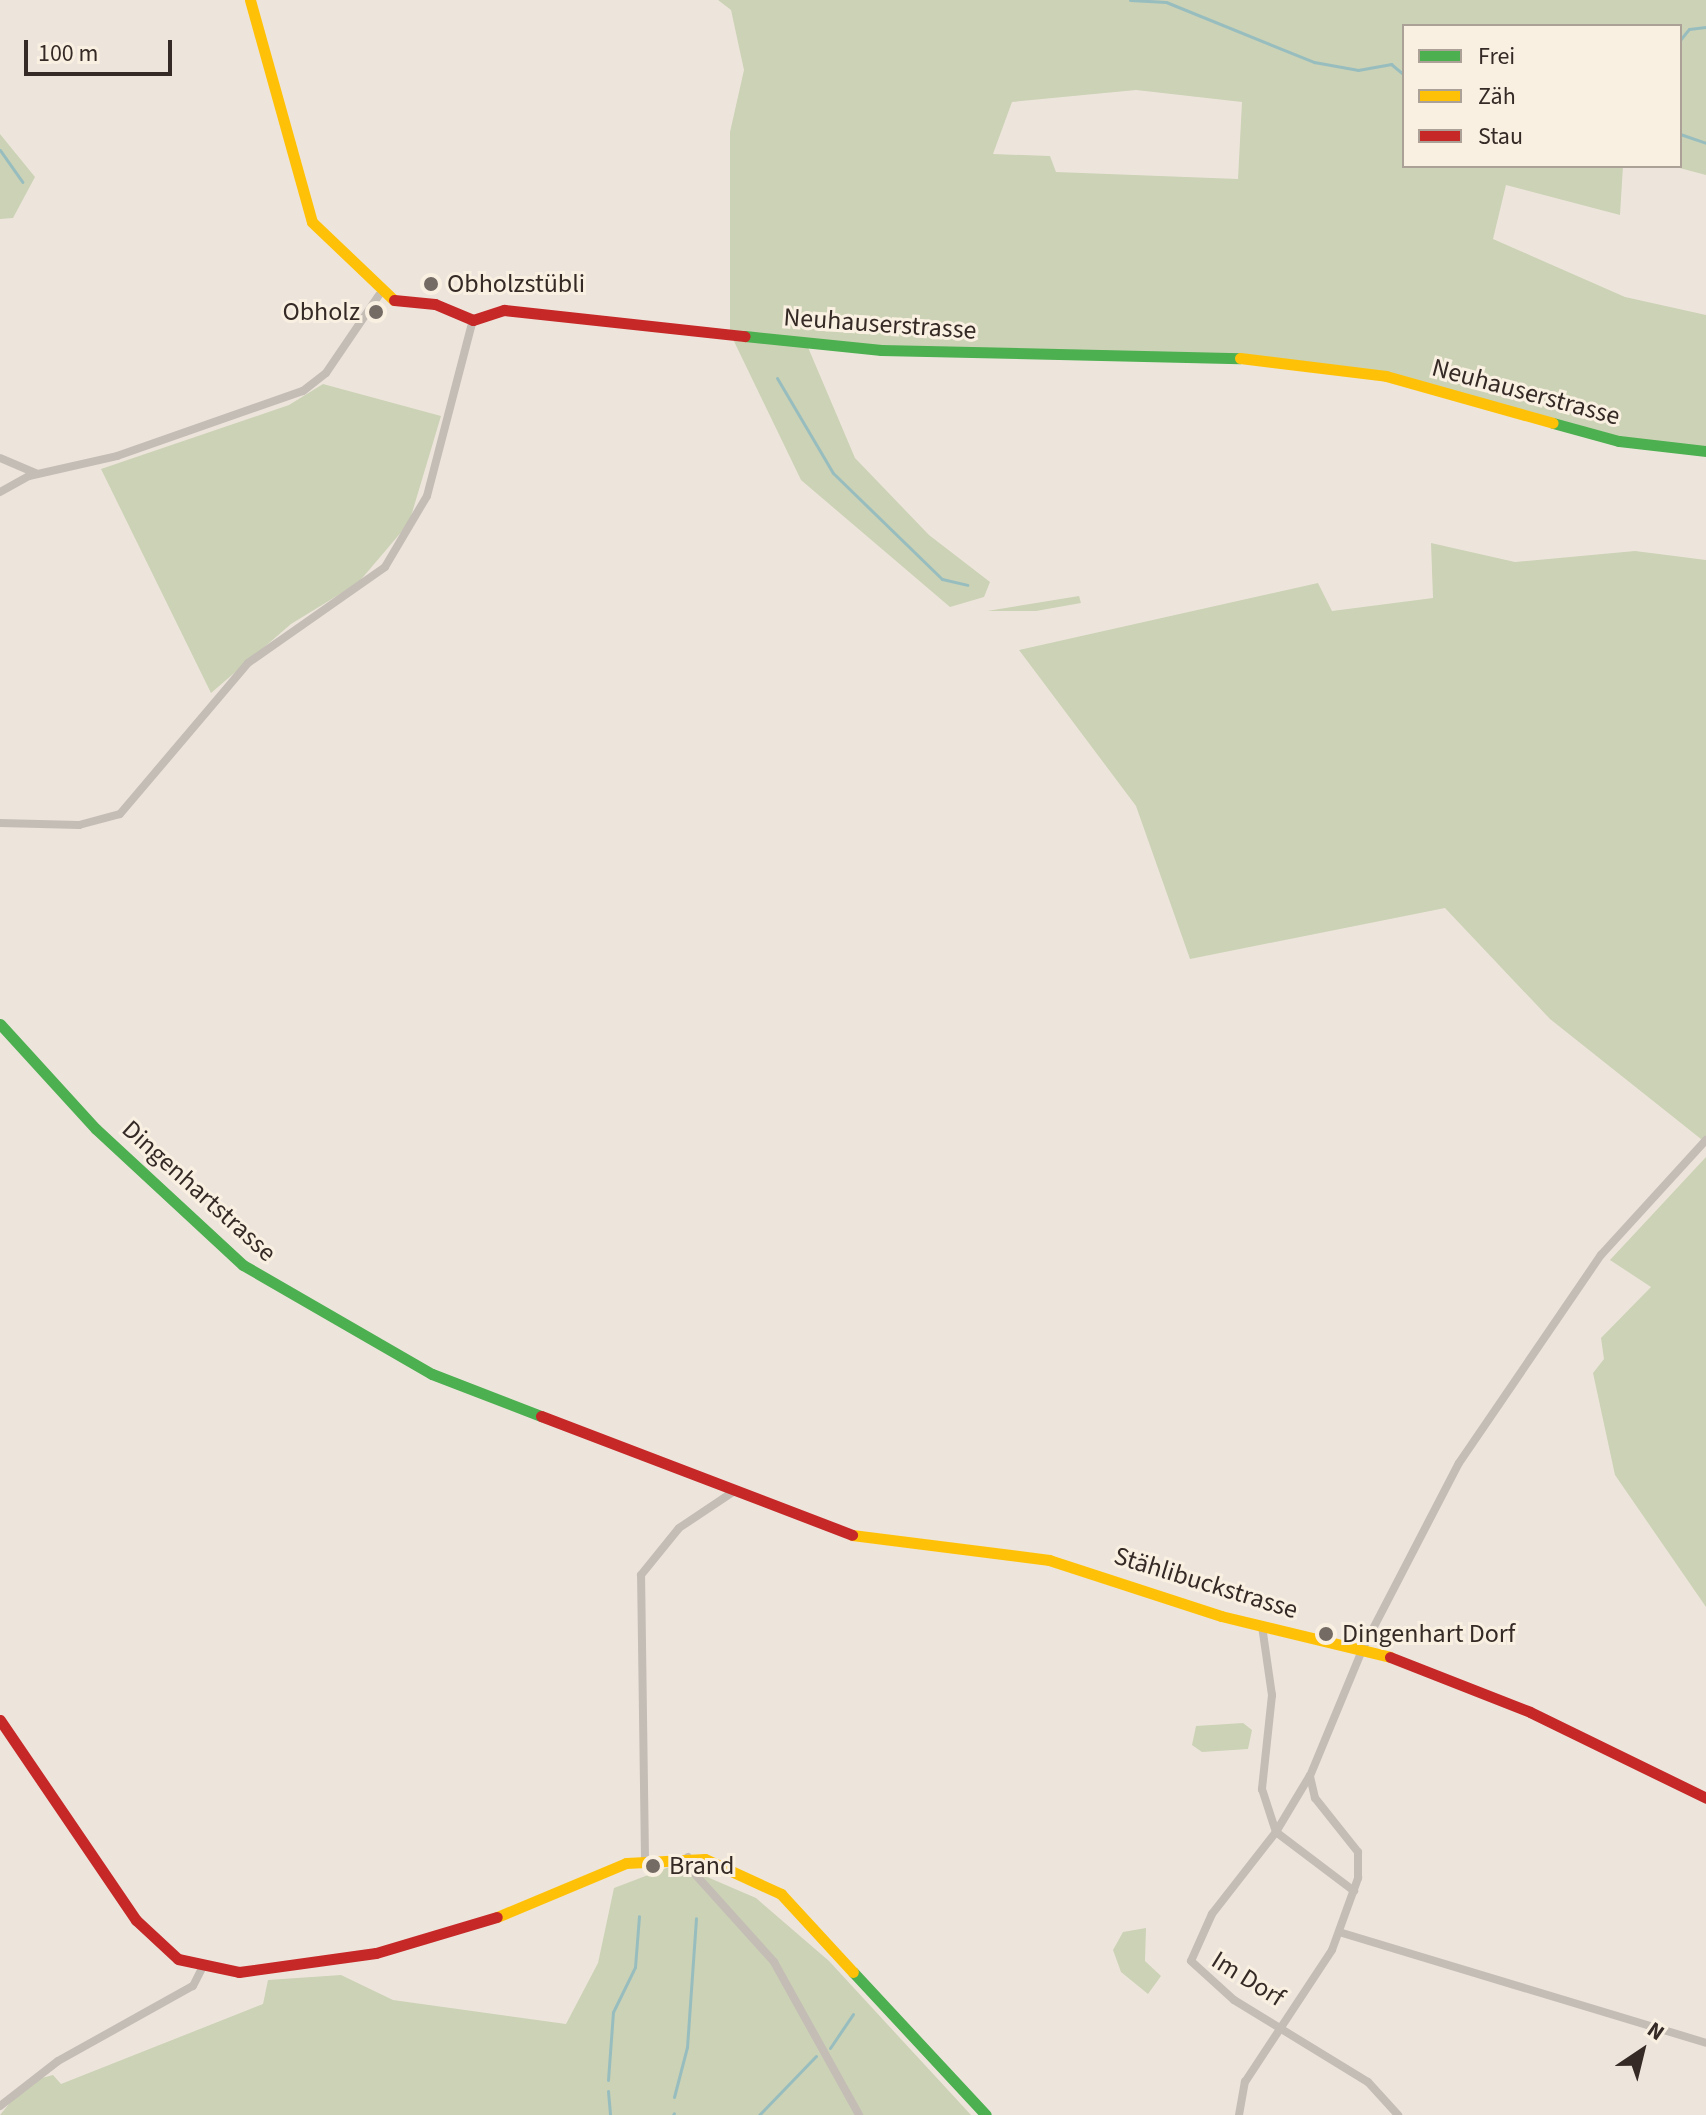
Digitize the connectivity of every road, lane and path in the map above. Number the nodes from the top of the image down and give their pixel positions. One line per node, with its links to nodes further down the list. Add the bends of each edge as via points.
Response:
1 (250, 0): 2 (street, via 296,187 312,222)
2 (379, 295): 3 (street, Neuhauserstrasse); 6 (street, via 326,373 303,391 117,456)
3 (473, 320): 4 (street, Neuhauserstrasse, via 504,310 881,350 1284,359 1386,376 1619,441); 8 (street, via 427,496 385,567 248,663 120,814 79,825)
4 (1706, 451)
5 (0, 458): 6 (street)
6 (37, 473): 7 (street)
7 (0, 492)
8 (0, 823)
9 (0, 1024): 11 (street, Dingenhartstrasse, via 96,1129 243,1265 397,1356)
10 (1706, 1140): 13 (street, via 1601,1255 1459,1463)
11 (733, 1492): 12 (street, Stählibuckstrasse, via 857,1537 1049,1560); 19 (street, via 679,1528 641,1575)
12 (1262, 1626): 13 (street, Stählibuckstrasse); 17 (street, via 1272,1695 1262,1789)
13 (1363, 1648): 15 (street); 16 (street, Stählibuckstrasse, via 1530,1712)
14 (0, 1720): 22 (street, via 136,1920 178,1959)
15 (1310, 1776): 17 (street); 20 (street, Im Dorf, via 1315,1798 1358,1852)
16 (1706, 1798)
17 (1276, 1832): 20 (street); 23 (street, Im Dorf, via 1207,1921 1191,1961)
18 (688, 1856): 19 (street); 26 (street, via 694,1873 774,1962); 27 (street, via 738,1868 781,1894)
19 (645, 1858): 22 (street, via 410,1946 239,1972)
20 (1354, 1891): 21 (street, Im Dorf)
21 (1339, 1932): 23 (street, Im Dorf); 24 (street)
22 (202, 1968): 25 (street, via 193,1986 58,2061)
23 (1276, 2027): 28 (street, via 1245,2082); 29 (street, via 1358,2074)
24 (1706, 2043)
25 (0, 2106)
26 (859, 2115)
27 (986, 2115)
28 (1239, 2115)
29 (1398, 2115)

